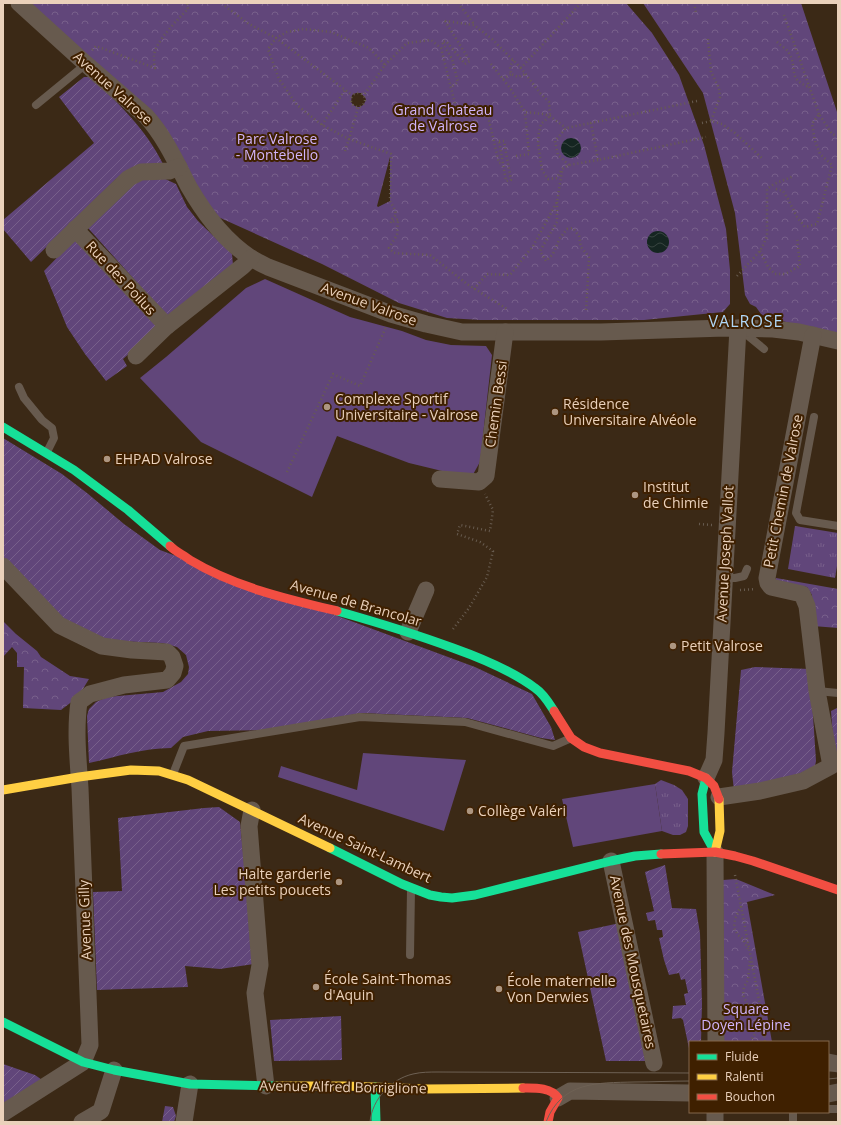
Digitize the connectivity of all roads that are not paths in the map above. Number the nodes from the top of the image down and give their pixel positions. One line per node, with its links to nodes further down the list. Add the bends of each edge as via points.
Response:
1 (19, 3): 2 (street, Avenue Valrose)
2 (88, 58): 3 (lane); 4 (street, Avenue Valrose, via 146,116 162,136)
3 (36, 105)
4 (179, 167): 5 (street, via 169,171 141,172 128,178); 7 (street, Avenue Valrose, via 206,215 232,243)
5 (75, 229): 6 (street); 8 (street, Rue des Poilus)
6 (54, 250)
7 (251, 258): 8 (street); 10 (street, Avenue Valrose, via 268,267 391,314 462,332)
8 (167, 326): 14 (street)
9 (738, 328): 10 (street, Avenue Valrose); 11 (street, Avenue Valrose, via 773,329); 13 (lane); 23 (street, Avenue Joseph Vallot, via 731,396)
10 (505, 332): 19 (street, Chemin Bessi, via 486,476 479,482)
11 (813, 335): 12 (street, Avenue Valrose); 26 (street, Petit Chemin de Valrose, via 767,578 771,587 802,594 807,606)
12 (838, 341)
13 (764, 349)
14 (136, 356)
15 (19, 387): 18 (lane, via 24,398 52,428 54,438)
16 (814, 417): 20 (lane, via 796,513 800,520)
17 (3, 427): 18 (street, Avenue de Brancolar)
18 (47, 453): 25 (street, Avenue de Brancolar, via 128,510 173,549 224,577 256,589)
19 (440, 479)
20 (838, 526)
21 (3, 566): 31 (street, Avenue Gilly, via 58,625 102,646 167,652 176,666 167,680 124,685 90,694 80,702 77,719)
22 (747, 569): 23 (lane, via 744,576)
23 (724, 578): 32 (street, Avenue Joseph Vallot, via 714,760)
24 (426, 590): 25 (street)
25 (408, 632): 28 (street, Avenue de Brancolar, via 478,657 536,688 546,698)
26 (817, 691): 27 (lane); 29 (street, Petit Chemin de Valrose)
27 (838, 694)
28 (571, 738): 30 (lane, via 553,746 465,722 360,718 184,746); 32 (street, Avenue de Brancolar, via 584,747 600,753 664,765)
29 (835, 766): 34 (street, Petit Chemin de Valrose, via 803,781)
30 (173, 774): 31 (street, Avenue Saint-Lambert, via 130,770); 35 (street, Avenue Saint-Lambert)
31 (79, 777): 33 (street, Avenue Saint-Lambert); 43 (street, Avenue Gilly, via 90,1045)
32 (706, 778): 34 (street, via 714,786); 36 (street, via 702,794 704,832)
33 (3, 790)
34 (719, 798): 36 (street, via 720,831)
35 (252, 810): 38 (street, Avenue Saint-Lambert); 47 (street, via 249,826 260,965 255,993)
36 (715, 852): 37 (street, Avenue Saint-Lambert, via 635,856); 39 (street, Avenue Saint-Lambert, via 753,861); 42 (street)
37 (611, 861): 38 (street, Avenue Saint-Lambert, via 460,898 430,895); 44 (street, Avenue des Mousquetaires)
38 (411, 888): 40 (lane)
39 (838, 890)
40 (410, 955)
41 (3, 1022): 43 (street, Avenue Alfred Borriglione)
42 (716, 1041)
43 (83, 1062): 45 (street, Avenue Alfred Borriglione); 51 (street)
44 (654, 1063)
45 (114, 1070): 46 (street, Avenue Alfred Borriglione); 52 (street)
46 (190, 1084): 47 (street, Avenue Alfred Borriglione); 54 (street)
47 (266, 1086): 48 (street, Avenue Alfred Borriglione)
48 (375, 1087): 50 (street, Avenue Alfred Borriglione, via 538,1088 556,1094); 55 (street)
49 (689, 1093): 50 (street, via 570,1091)
50 (558, 1098): 56 (street, via 551,1109)
51 (3, 1113)
52 (102, 1117): 53 (street)
53 (82, 1122)
54 (184, 1122)
55 (376, 1122)
56 (548, 1122)

